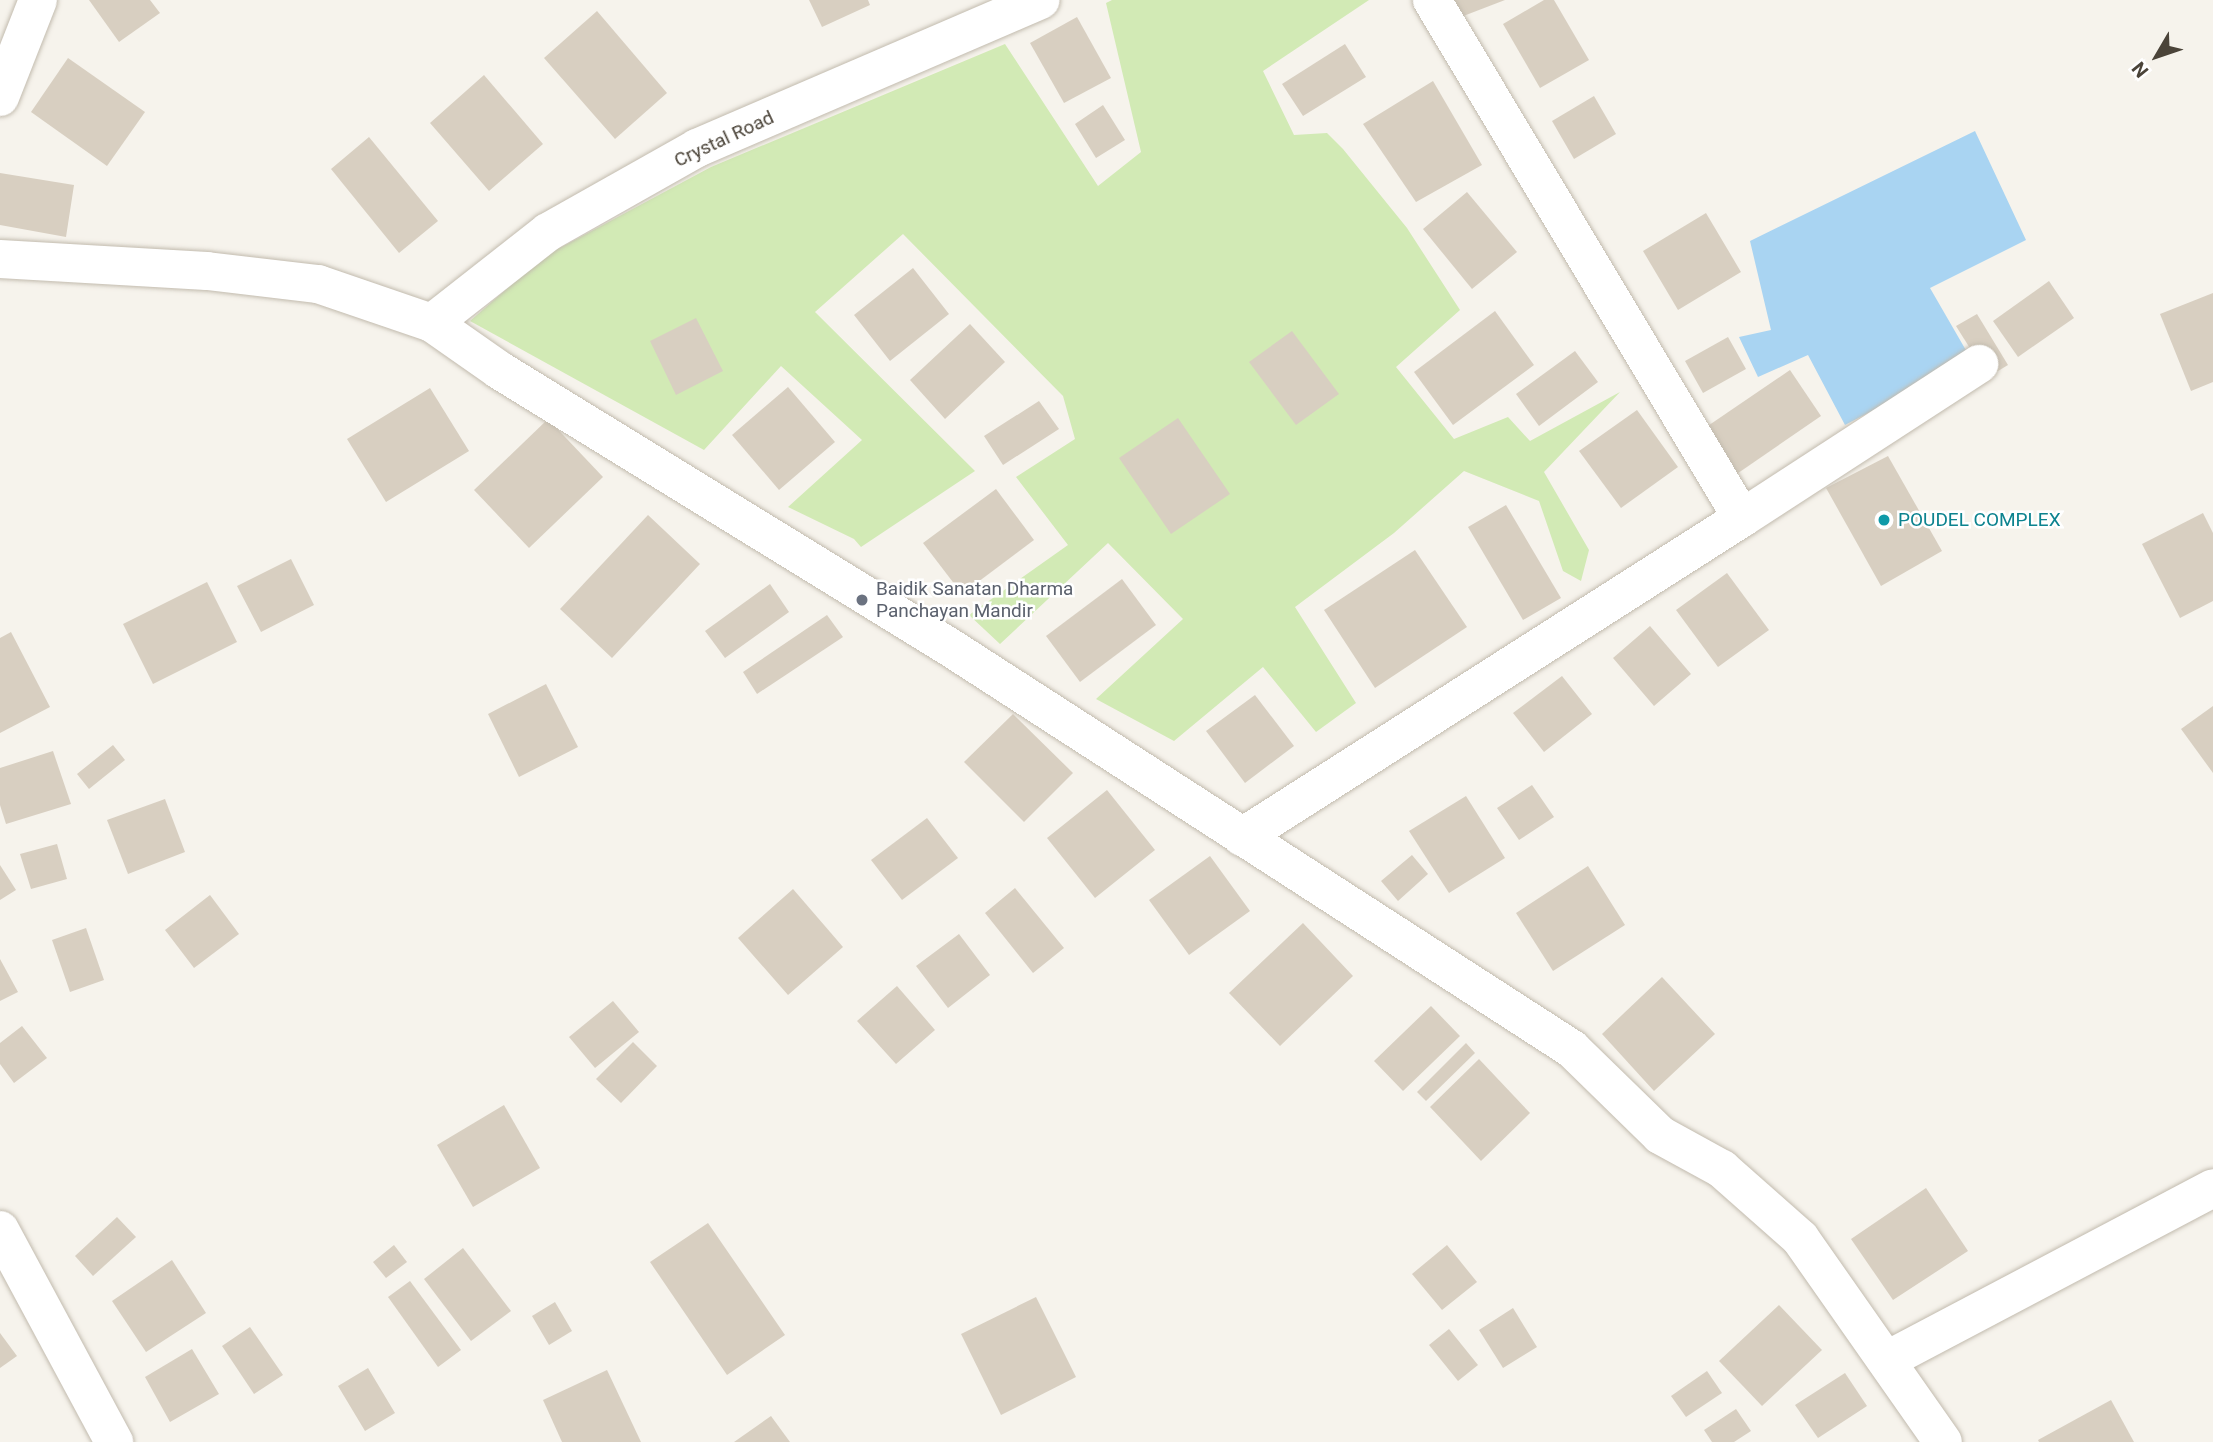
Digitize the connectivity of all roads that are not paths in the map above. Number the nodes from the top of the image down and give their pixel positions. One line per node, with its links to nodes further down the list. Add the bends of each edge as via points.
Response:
1 (38, 0): 4 (street)
2 (1041, 0): 6 (street, Crystal Road, via 697,148 548,232)
3 (1432, 0): 8 (street)
4 (4, 70)
5 (0, 259): 6 (street, via 207,271 318,284)
6 (432, 323): 9 (street, via 499,370 951,648)
7 (1979, 363): 8 (street)
8 (1742, 518): 9 (street)
9 (1242, 836): 12 (street, via 1543,1027 1572,1049 1660,1135 1722,1169 1757,1195 1800,1238)
10 (2213, 1188): 12 (street)
11 (0, 1230): 13 (street)
12 (1889, 1359): 14 (street)
13 (114, 1442)
14 (1944, 1442)

